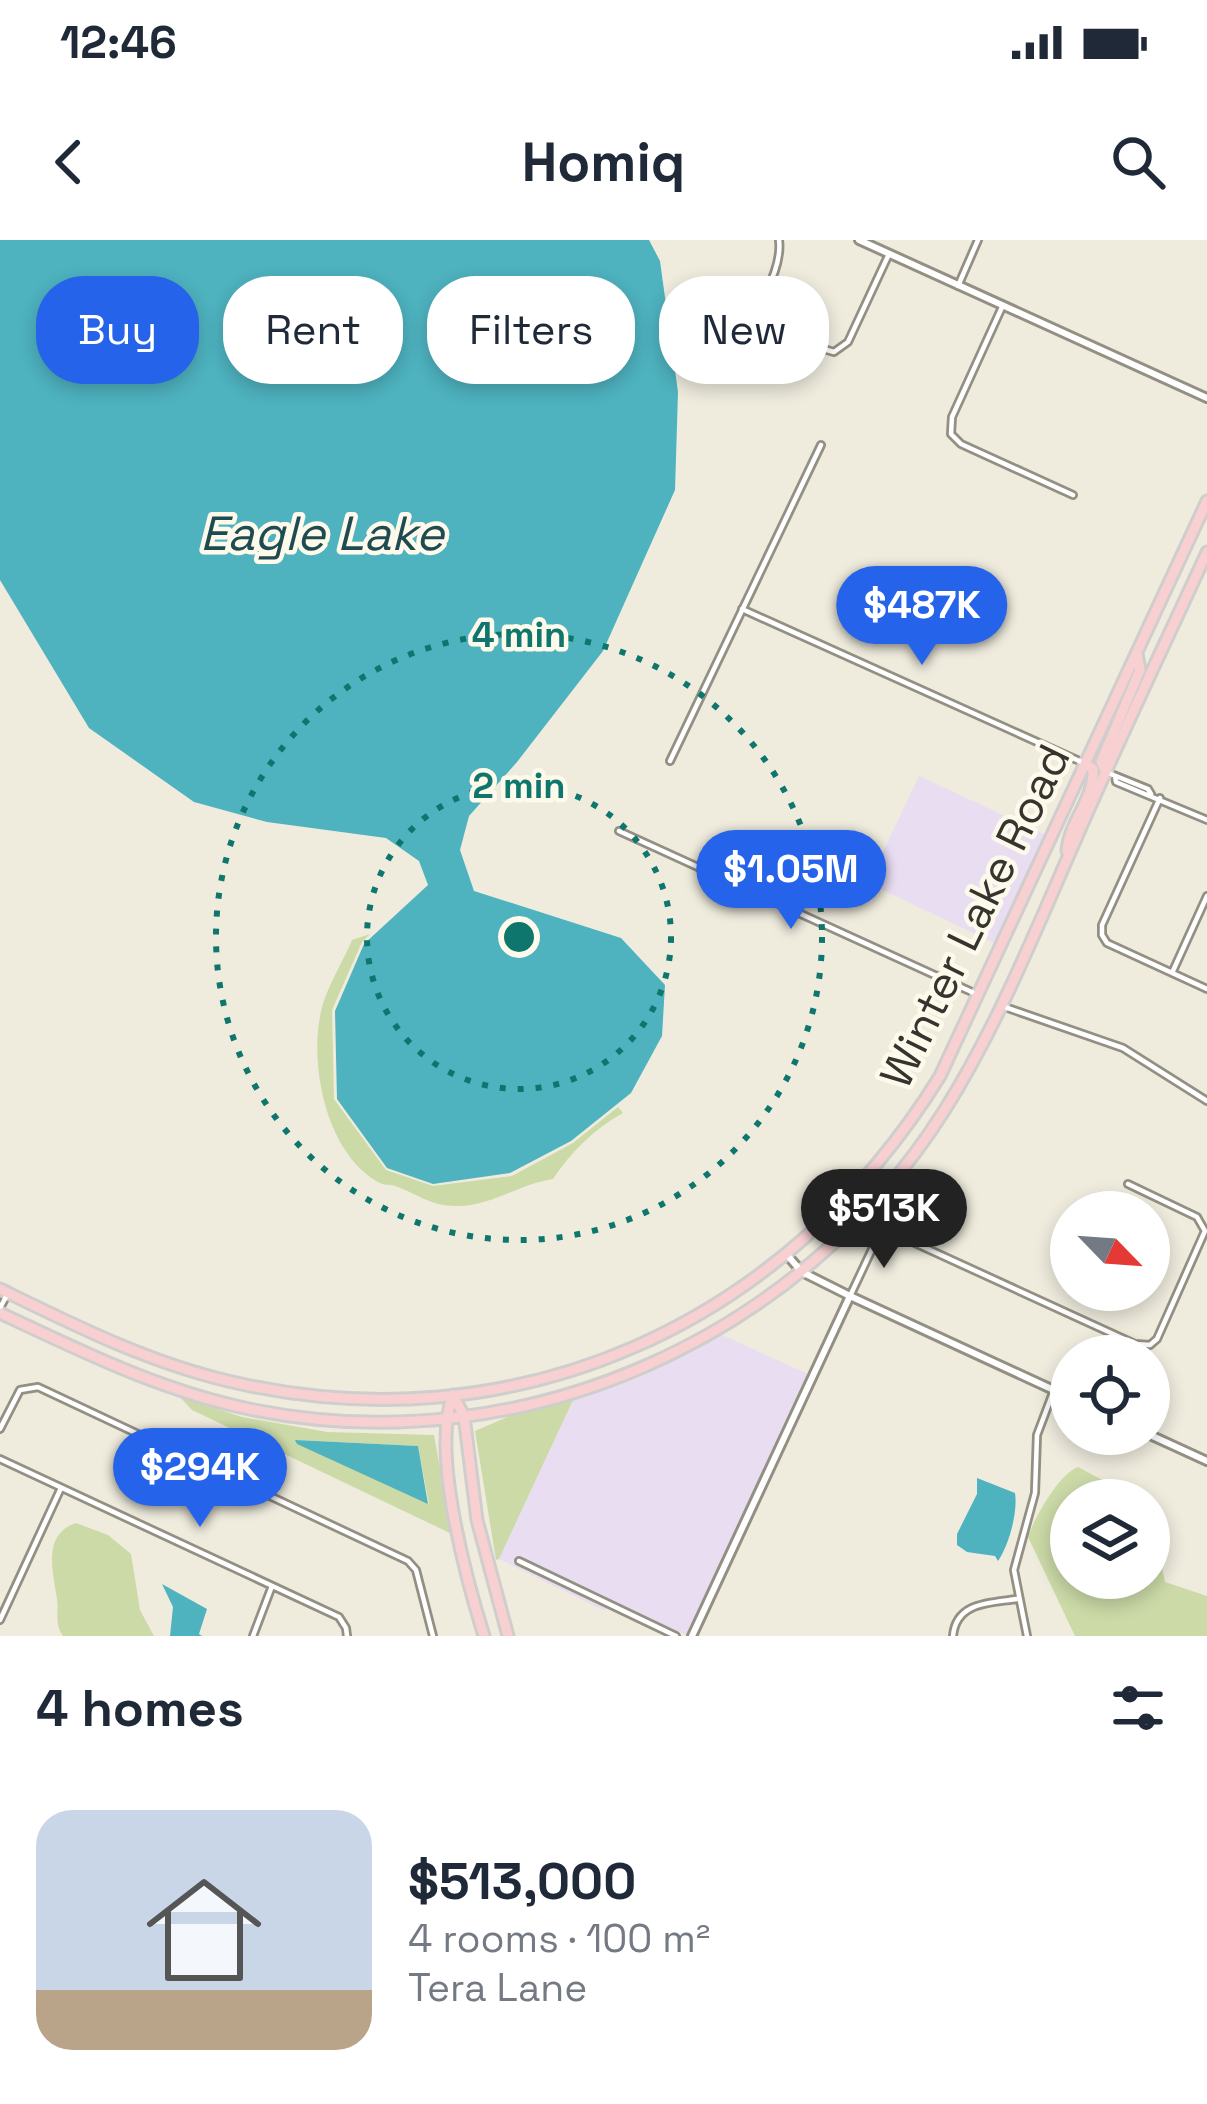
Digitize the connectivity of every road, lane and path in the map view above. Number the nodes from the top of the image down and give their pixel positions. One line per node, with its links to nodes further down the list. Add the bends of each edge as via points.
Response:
1 (779, 240): 5 (street)
2 (859, 240): 4 (street)
3 (979, 240): 6 (street)
4 (889, 254): 6 (street); 8 (street, via 845,346)
5 (771, 276)
6 (958, 286): 7 (street)
7 (1003, 305): 9 (street); 11 (street, via 951,434)
8 (829, 351)
9 (1207, 398)
10 (820, 445): 14 (street)
11 (1073, 495)
12 (1207, 501): 15 (main road, Winter Lake Road)
13 (1207, 552): 18 (main road, Winter Lake Road)
14 (742, 609): 16 (street); 17 (street)
15 (1137, 654): 17 (main road, Winter Lake Road); 18 (main road, via 1141,670 1101,762)
16 (670, 761)
17 (1086, 764): 22 (main road, via 1094,782 1068,838); 24 (main road, Winter Lake Road)
18 (1110, 774): 19 (street); 22 (main road, Winter Lake Road)
19 (1160, 798): 20 (street); 25 (street, via 1102,935)
20 (1207, 820)
21 (620, 831): 28 (street)
22 (1068, 857): 26 (main road, Winter Lake Road)
23 (1207, 896): 25 (street)
24 (1022, 905): 26 (main road, via 1032,923); 28 (main road, Winter Lake Road)
25 (1172, 973): 27 (street)
26 (1011, 980): 29 (main road, Winter Lake Road)
27 (1207, 989)
28 (979, 996): 32 (main road, Winter Lake Road, via 905,1130 855,1193)
29 (1000, 1004): 30 (street, via 1123,1048); 33 (main road, Winter Lake Road, via 921,1144 853,1227)
30 (1207, 1101)
31 (1128, 1184): 35 (street, via 1197,1217 1205,1231 1149,1346 882,1228)
32 (787, 1256): 33 (street); 38 (main road, Winter Lake Road, via 710,1308 616,1355 515,1386)
33 (802, 1271): 35 (street); 40 (main road, Winter Lake Road, via 710,1335 635,1372 543,1403)
34 (4, 1291): 36 (street); 38 (main road, Winter Lake Road, via 134,1352 245,1385 345,1398)
35 (850, 1296): 37 (street); 57 (street)
36 (0, 1311): 41 (main road, Winter Lake Road, via 127,1372 251,1409 331,1420)
37 (1050, 1388)
38 (453, 1395): 40 (main road); 41 (main road)
39 (1050, 1401): 49 (street, via 1014,1570)
40 (464, 1416): 41 (main road, Winter Lake Road); 55 (main road, via 477,1520)
41 (444, 1418): 54 (main road, via 461,1552)
42 (0, 1429): 53 (street, via 20,1390 38,1387 408,1561)
43 (1170, 1444): 45 (street)
44 (0, 1459): 46 (street)
45 (1207, 1461)
46 (61, 1488): 48 (street); 50 (street)
47 (519, 1561): 56 (street)
48 (272, 1586): 51 (street); 52 (street, via 339,1617)
49 (1017, 1599): 58 (street, via 970,1608); 59 (street)
50 (0, 1620)
51 (253, 1636)
52 (346, 1636)
53 (433, 1636)
54 (484, 1636)
55 (508, 1636)
56 (676, 1636)
57 (692, 1636)
58 (953, 1636)
59 (1028, 1636)

